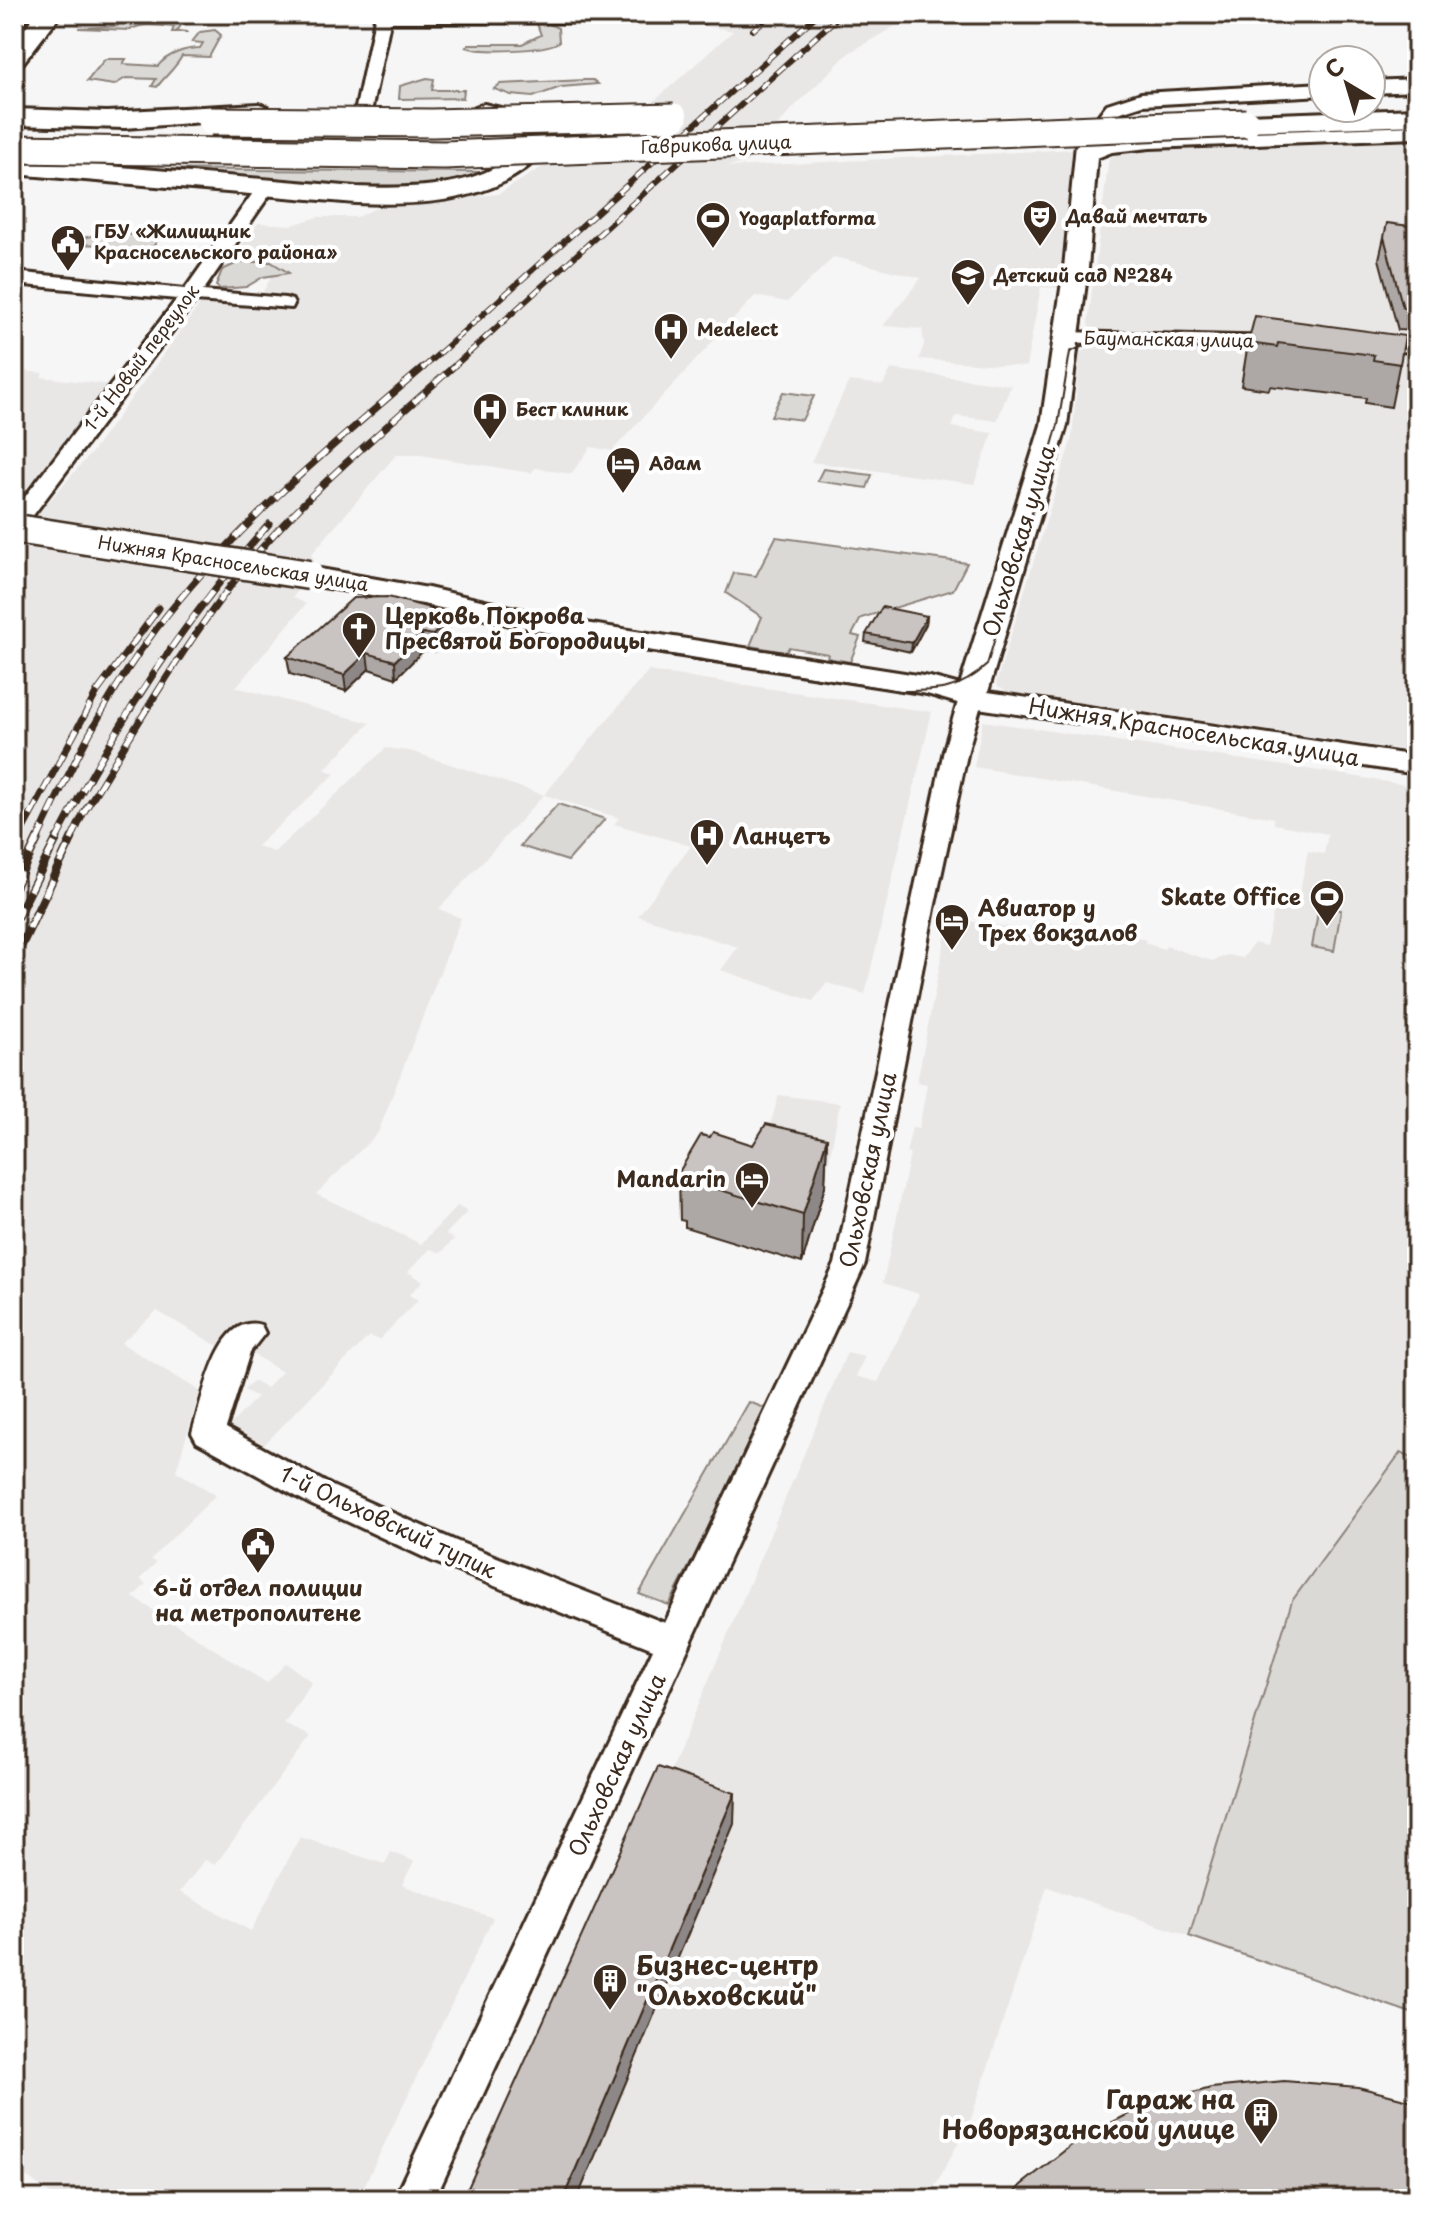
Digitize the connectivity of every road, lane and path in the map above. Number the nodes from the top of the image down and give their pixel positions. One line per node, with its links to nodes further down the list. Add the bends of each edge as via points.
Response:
1 (49, 14): 4 (main road)
2 (384, 15): 3 (street); 11 (street)
3 (704, 17)
4 (14, 58)
5 (1417, 85): 6 (street)
6 (1387, 86)
7 (1307, 90): 19 (street, via 1155,97 1114,108)
8 (1417, 100): 9 (main road)
9 (1387, 101)
10 (1307, 105): 13 (main road, Гаврикова улица)
11 (363, 112): 17 (main road, via 210,112); 27 (main road, via 497,113 536,129 540,140 531,157 513,169 459,188 396,196)
12 (834, 114): 18 (main road)
13 (1240, 115): 15 (main road, Гаврикова улица); 18 (main road, Гаврикова улица, bridge)
14 (699, 116): 17 (main road, bridge, via 432,123)
15 (1417, 117)
16 (14, 119): 17 (main road); 23 (main road, via 25,135)
17 (90, 120): 26 (main road, via 50,130 35,142 34,154)
18 (1044, 124): 20 (main road, Гаврикова улица, via 449,137); 23 (main road, Гаврикова улица, bridge, via 444,155); 26 (main road, bridge, via 733,158 509,169)
19 (1105, 124): 22 (street, via 1124,140); 24 (street, Ольховская улица, via 1087,144)
20 (14, 131)
21 (1417, 132): 22 (street)
22 (1150, 142): 24 (street, via 1108,146)
23 (14, 149)
24 (1086, 155): 31 (street, Ольховская улица)
25 (14, 166): 26 (main road)
26 (58, 168): 27 (main road)
27 (266, 187): 29 (street, 1-й Новый переулок)
28 (14, 278): 29 (street)
29 (191, 294): 30 (street); 35 (street, 1-й Новый переулок)
30 (285, 304)
31 (1065, 338): 32 (street, Бауманская улица); 36 (street, Ольховская улица, via 1051,435)
32 (1309, 344)
33 (1353, 345): 34 (street)
34 (1417, 346)
35 (16, 533): 36 (street, Нижняя Красносельская улица, via 304,583 643,658 926,702)
36 (971, 698): 37 (street, Нижняя Красносельская улица); 39 (street, Ольховская улица, via 921,909 850,1264)
37 (1417, 765)
38 (250, 1333): 39 (street, 1-й Ольховский тупик, via 236,1346 208,1433 321,1495 444,1551)
39 (674, 1642): 40 (street, Ольховская улица)
40 (414, 2199)

